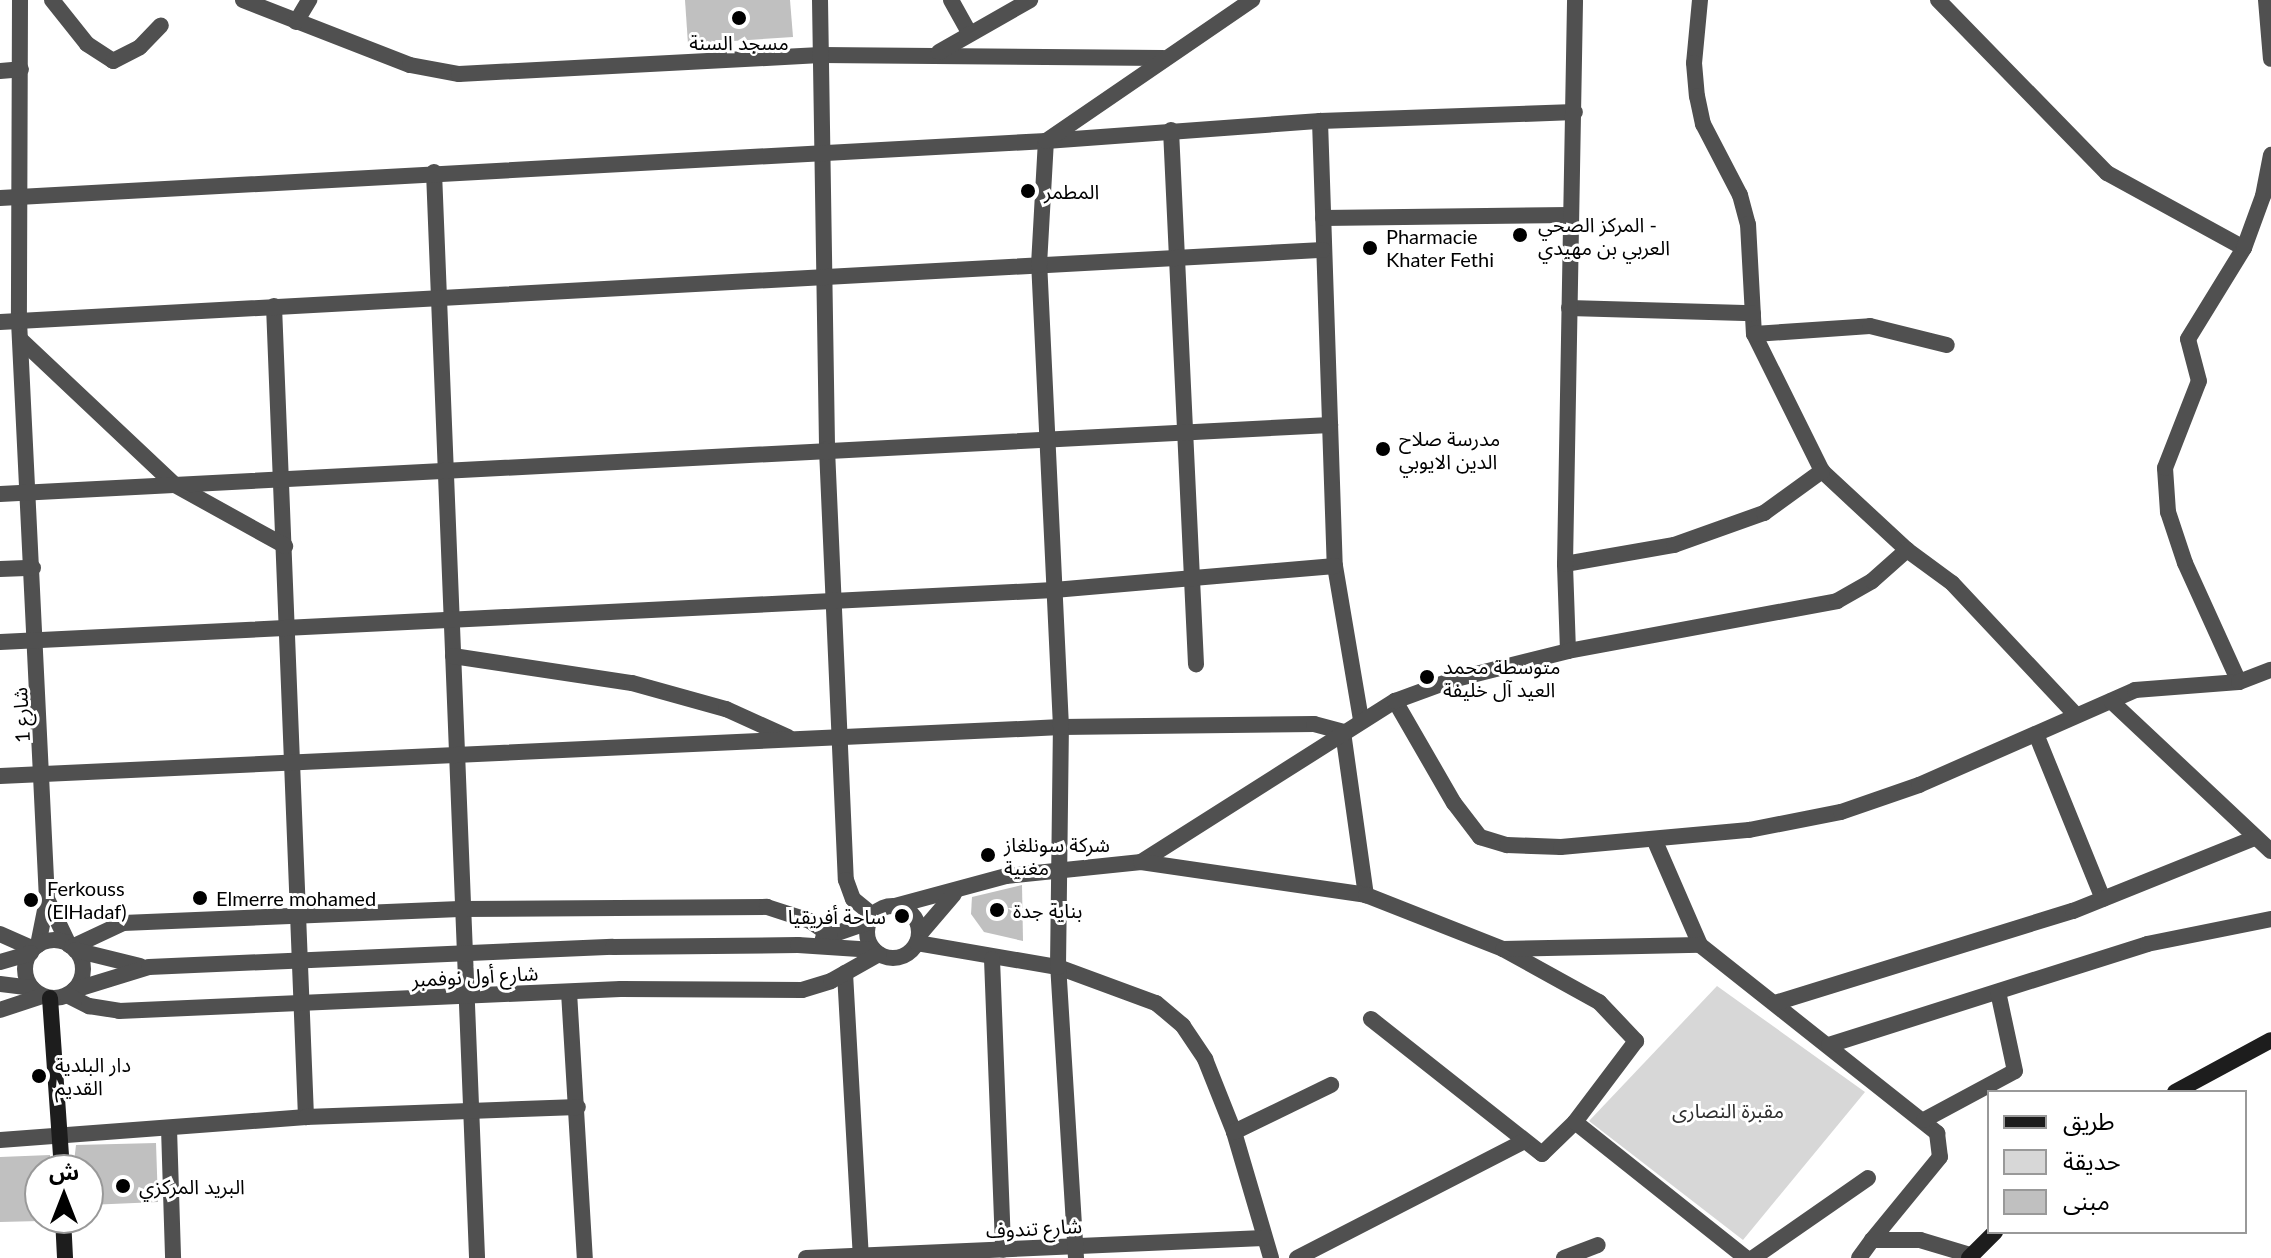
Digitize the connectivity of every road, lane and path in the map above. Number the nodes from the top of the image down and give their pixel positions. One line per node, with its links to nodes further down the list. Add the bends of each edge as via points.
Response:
1 (20, 0): 20 (street, شارع 1)
2 (52, 0): 14 (street, via 87,44 113,61 140,47)
3 (243, 0): 13 (street)
4 (309, 0): 13 (street)
5 (820, 0): 17 (street)
6 (951, 0): 15 (street)
7 (1030, 0): 15 (street)
8 (1252, 0): 18 (street)
9 (1575, 0): 22 (street)
10 (1700, 0): 41 (street, via 1694,63 1697,96 1703,124 1740,195 1748,224)
11 (1938, 0): 33 (street, via 2107,173)
12 (2266, 0): 19 (street)
13 (296, 22): 17 (street, via 410,65 459,74)
14 (161, 25)
15 (969, 33): 16 (street)
16 (938, 53): 17 (street); 18 (street)
17 (821, 55): 26 (street)
18 (1163, 58): 25 (street)
19 (2271, 59)
20 (21, 69): 21 (street); 29 (street, شارع 1)
21 (0, 71)
22 (1575, 112): 23 (street); 31 (street)
23 (1320, 121): 24 (street); 32 (street)
24 (1171, 130): 25 (street); 35 (street)
25 (1046, 141): 26 (street); 36 (street)
26 (825, 152): 28 (street); 37 (street)
27 (2271, 155): 33 (street)
28 (434, 172): 29 (street); 38 (street)
29 (18, 197): 30 (street); 42 (street, شارع 1)
30 (0, 198)
31 (1570, 215): 32 (street); 40 (street)
32 (1323, 218): 34 (street)
33 (2244, 248): 74 (street, via 2188,339 2199,381 2165,468 2168,512 2185,563)
34 (1323, 250): 35 (street); 47 (street)
35 (1176, 255): 36 (street); 48 (street)
36 (1039, 265): 37 (street); 49 (street)
37 (824, 274): 38 (street); 50 (street)
38 (438, 297): 39 (street); 51 (street)
39 (274, 306): 42 (street); 53 (street)
40 (1569, 308): 41 (street); 59 (street)
41 (1753, 313): 44 (street)
42 (19, 321): 43 (street); 45 (street, شارع 1)
43 (0, 322)
44 (1754, 334): 46 (street, via 1870,326); 52 (street)
45 (20, 339): 54 (street); 55 (street, شارع 1)
46 (1947, 345)
47 (1330, 425): 48 (street); 60 (street)
48 (1183, 433): 49 (street); 63 (street)
49 (1048, 440): 50 (street); 64 (street)
50 (827, 449): 51 (street); 65 (street)
51 (442, 469): 53 (street); 66 (street)
52 (1822, 471): 58 (street); 59 (street, via 1764,513 1674,545)
53 (281, 477): 54 (street); 57 (street)
54 (175, 485): 55 (street); 57 (street)
55 (27, 493): 56 (street); 61 (street, شارع 1)
56 (0, 494)
57 (285, 546): 67 (street)
58 (1907, 550): 70 (street, via 1872,581 1837,601); 77 (street, via 1952,583)
59 (1565, 564): 70 (street)
60 (1335, 566): 63 (street); 78 (street)
61 (33, 568): 62 (street); 68 (street, شارع 1)
62 (0, 569)
63 (1191, 582): 64 (street); 72 (street)
64 (1054, 590): 65 (street); 79 (street)
65 (832, 600): 66 (street); 82 (street)
66 (451, 622): 67 (street); 71 (street)
67 (288, 628): 68 (street); 85 (street)
68 (37, 640): 69 (street); 86 (street, شارع 1)
69 (0, 642)
70 (1568, 651): 75 (street, via 1452,680)
71 (453, 656): 83 (street, via 632,683 726,709); 84 (street)
72 (1196, 664)
73 (2271, 670): 74 (street)
74 (2239, 682): 76 (street, via 2135,690)
75 (1395, 701): 78 (street); 89 (street, via 1480,837 1507,845 1561,847)
76 (2111, 701): 77 (street); 88 (street)
77 (2076, 715): 81 (street)
78 (1361, 720): 80 (street)
79 (1061, 727): 80 (street, via 1314,724); 82 (street); 92 (street)
80 (1343, 732): 91 (street); 94 (street)
81 (2036, 734): 89 (street, via 1841,812 1749,830); 95 (street)
82 (841, 737): 83 (street); 100 (street, via 847,887)
83 (790, 738): 84 (street)
84 (458, 758): 85 (street); 98 (street)
85 (296, 763): 86 (street); 99 (street)
86 (44, 774): 87 (street); 96 (street, شارع 1)
87 (0, 776)
88 (2255, 838): 90 (street); 95 (street)
89 (1654, 839): 106 (street)
90 (2271, 851)
91 (1141, 862): 92 (street); 94 (street)
92 (1057, 869): 93 (street, via 1006,876); 116 (street)
93 (955, 893): 97 (street); 104 (street)
94 (1366, 895): 109 (street)
95 (2103, 899): 123 (street, via 1914,964)
96 (47, 900): 107 (street, شارع 1); 108 (street, شارع 1)
97 (895, 906): 100 (street); 104 (street, via 910,913)
98 (460, 909): 99 (street); 103 (street, via 767,907 810,921); 111 (street)
99 (301, 915): 107 (street, via 123,923); 113 (street)
100 (871, 918): 103 (street, شارع أول نوفمبر); 110 (street, via 867,937)
101 (2271, 919): 120 (street, via 2147,944)
102 (0, 934): 108 (street)
103 (830, 935): 105 (street, شارع أول نوفمبر)
104 (918, 939): 110 (street, via 900,957); 112 (street)
105 (798, 945): 110 (street, شارع أول نوفمبر); 111 (street, شارع أول نوفمبر)
106 (1700, 945): 109 (street); 123 (street)
107 (72, 948): 108 (street, via 53,941); 115 (street, شارع أول نوفمبر); 121 (street, via 82,975)
108 (34, 949): 114 (street); 121 (street, via 25,967)
109 (1503, 949): 135 (street, via 1599,1002 1633,1033 1634,1048)
110 (877, 952): 117 (street, شارع أول نوفمبر)
111 (463, 953): 113 (street, شارع أول نوفمبر); 122 (street)
112 (992, 959): 116 (street); 148 (street)
113 (300, 961): 115 (street, شارع أول نوفمبر); 124 (street)
114 (0, 962)
115 (149, 967): 121 (street, شارع أول نوفمبر)
116 (1058, 967): 137 (street, via 1156,1003 1183,1026 1205,1059); 149 (street)
117 (845, 973): 119 (street, شارع أول نوفمبر, via 802,990); 151 (street)
118 (0, 984): 121 (street, شارع أول نوفمبر)
119 (569, 992): 122 (street, شارع أول نوفمبر); 131 (street)
120 (1998, 992): 128 (street); 134 (street, via 2015,1071)
121 (53, 993): 124 (street, شارع أول نوفمبر, via 119,1011); 125 (street, شارع أول نوفمبر); 138 (street)
122 (466, 997): 124 (street, شارع أول نوفمبر); 132 (street)
123 (1775, 1003): 128 (street)
124 (303, 1004): 133 (street)
125 (0, 1010)
126 (1371, 1019): 140 (street)
127 (2271, 1040): 130 (street)
128 (1829, 1045): 134 (street)
129 (1331, 1085): 137 (street)
130 (2179, 1090)
131 (578, 1107): 132 (street); 155 (street)
132 (470, 1110): 133 (street); 154 (street)
133 (306, 1117): 136 (street)
134 (1924, 1120): 146 (street, via 1941,1143 1940,1157)
135 (1575, 1122): 140 (street, via 1542,1154); 160 (street)
136 (169, 1128): 138 (street); 153 (street)
137 (1234, 1132): 145 (street)
138 (61, 1138): 139 (street); 141 (street)
139 (0, 1140)
140 (1523, 1142): 158 (street)
141 (62, 1154)
142 (1868, 1178): 161 (street)
143 (64, 1234): 152 (street)
144 (1993, 1234): 150 (street)
145 (1264, 1238): 149 (street, شارع تندوف); 157 (street)
146 (1872, 1240): 150 (street, via 1920,1240); 162 (street)
147 (1598, 1245): 159 (street)
148 (1003, 1250): 149 (street, شارع تندوف); 151 (street, شارع تندوف)
149 (1076, 1252)
150 (1970, 1256)
151 (861, 1257): 156 (street, شارع تندوف)
152 (65, 1258)
153 (173, 1258)
154 (477, 1258)
155 (585, 1258)
156 (806, 1258)
157 (1271, 1258)
158 (1297, 1258)
159 (1564, 1258)
160 (1746, 1258)
161 (1753, 1258)
162 (1859, 1258)

